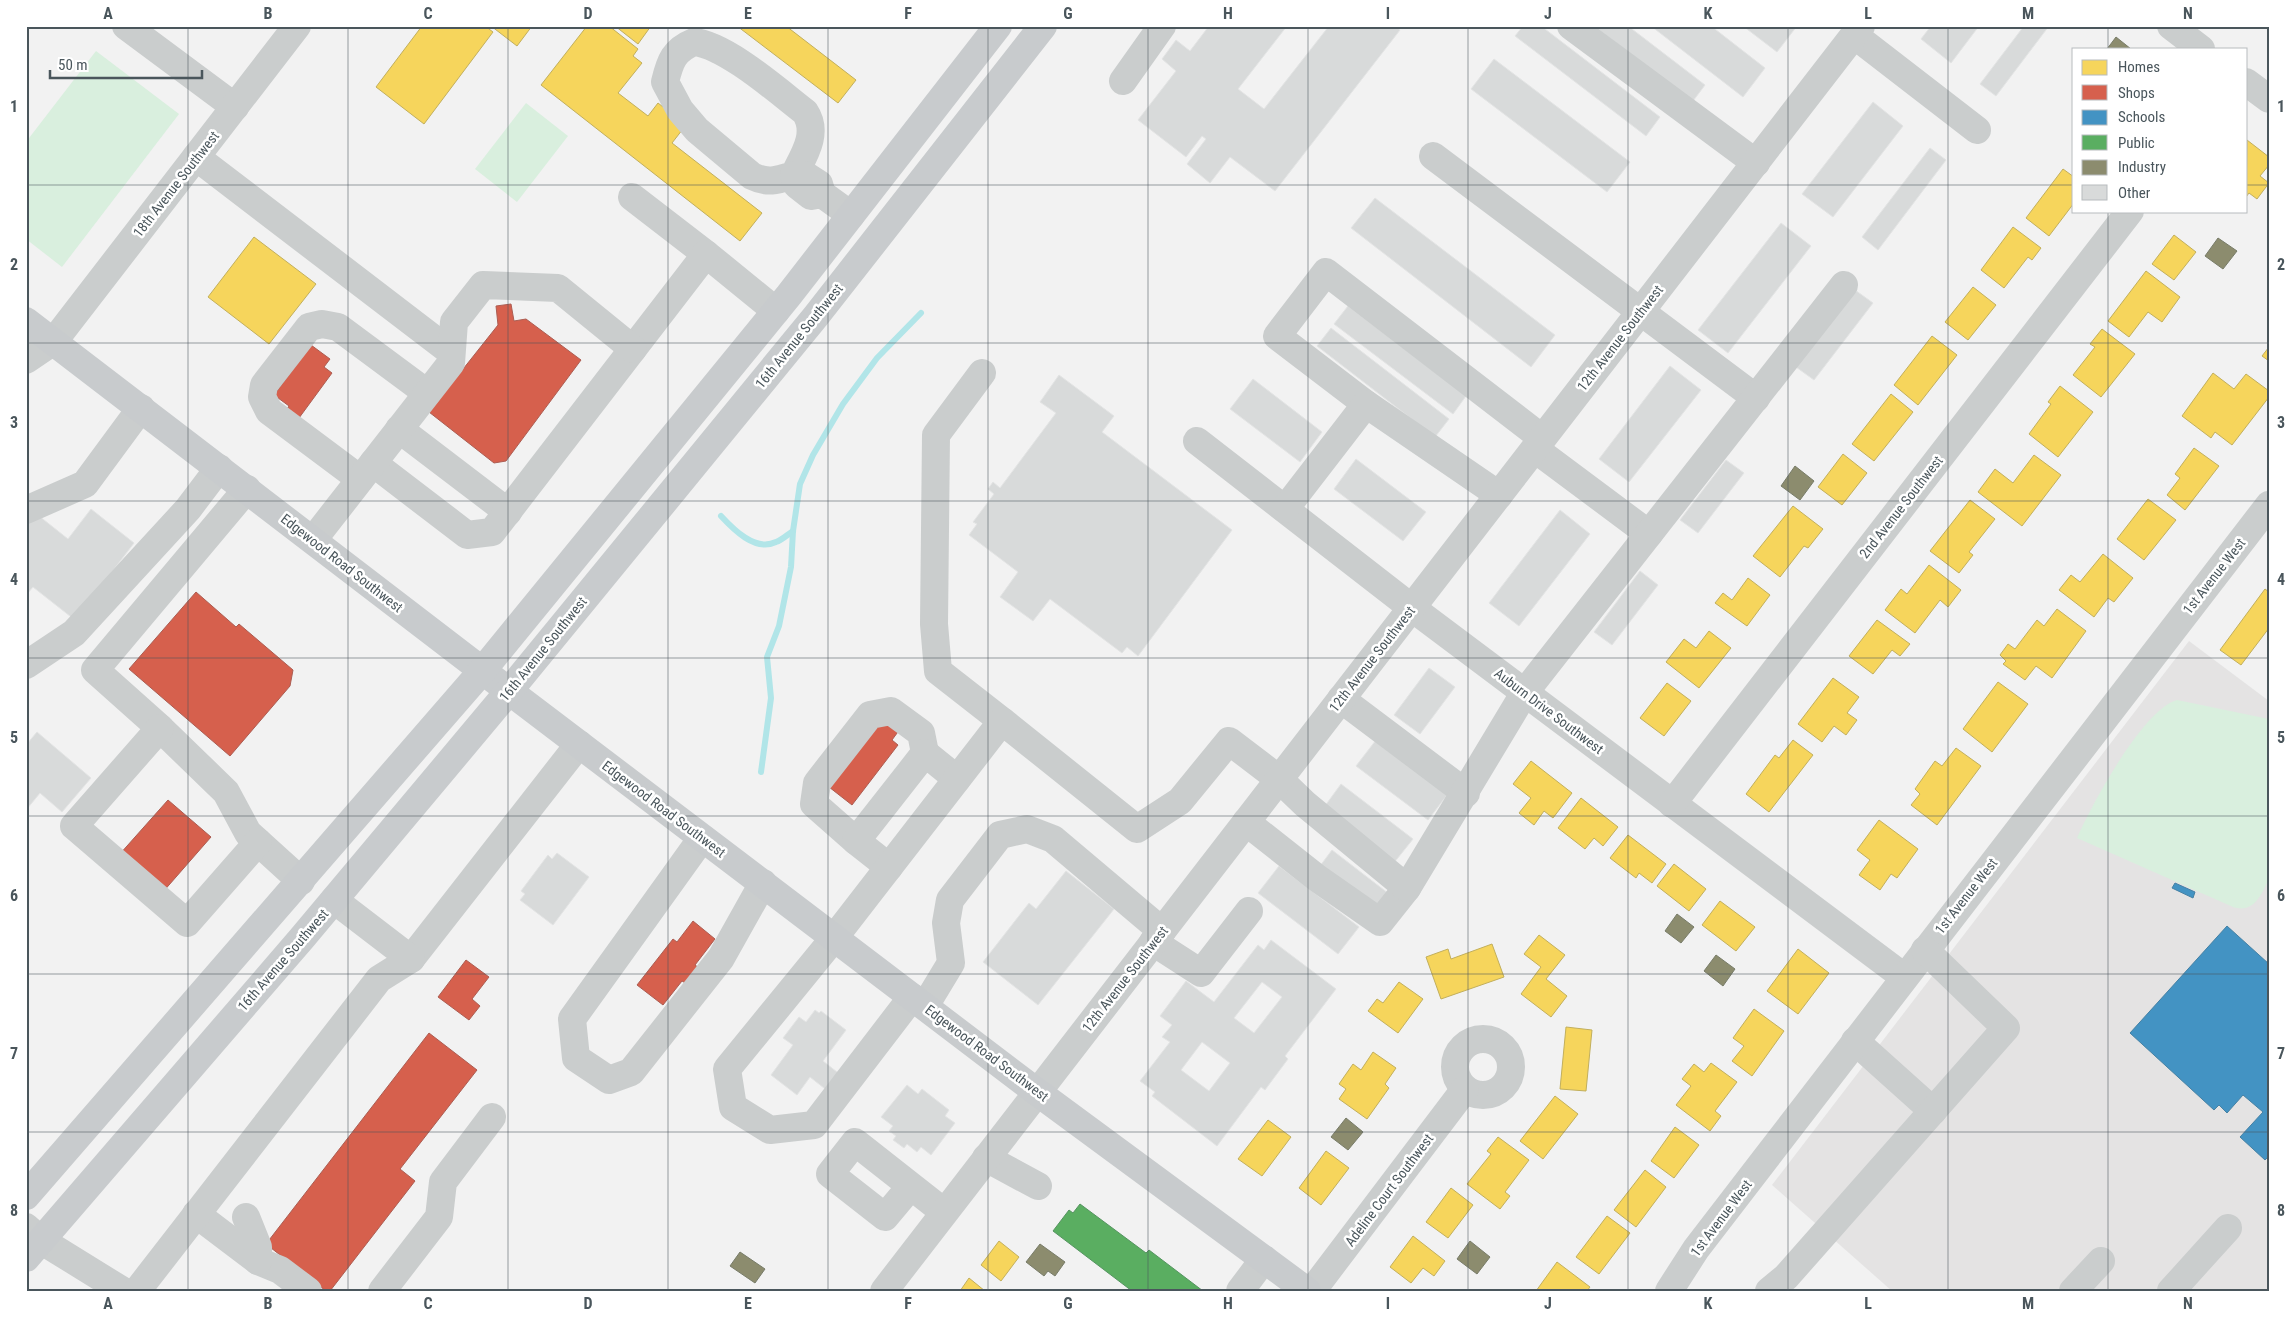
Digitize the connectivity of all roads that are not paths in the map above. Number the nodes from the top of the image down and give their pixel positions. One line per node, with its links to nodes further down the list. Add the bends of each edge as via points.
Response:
1 (126, 26): 13 (street)
2 (297, 26): 13 (street, 18th Avenue Southwest)
3 (998, 26): 21 (main road)
4 (1043, 26): 52 (main road, 16th Avenue Southwest, via 816,316)
5 (1162, 26): 10 (street)
6 (1571, 26): 17 (street)
7 (2171, 26): 9 (street)
8 (1858, 31): 14 (street); 17 (street, 12th Avenue Southwest)
9 (2200, 48)
10 (1123, 81)
11 (2248, 83): 12 (street)
12 (2269, 99)
13 (235, 107): 16 (street, 18th Avenue Southwest)
14 (1977, 130)
15 (1433, 156): 25 (street)
16 (196, 157): 27 (street, 18th Avenue Southwest); 29 (street)
17 (1756, 163): 25 (street, 12th Avenue Southwest)
18 (794, 175): 18 (street, via 772,182 762,181 697,130 680,110 665,82 669,65 680,48 694,42 723,52 805,112 811,121 812,134); 21 (street, via 805,175 819,184 822,194)
19 (632, 197): 22 (street)
20 (2129, 212): 62 (street, 2nd Avenue Southwest)
21 (851, 215): 24 (main road)
22 (706, 254): 24 (street); 28 (street)
23 (1844, 286): 33 (street)
24 (776, 311): 51 (main road)
25 (1641, 311): 33 (street); 38 (street, 12th Avenue Southwest)
26 (26, 321): 27 (main road, Edgewood Road Southwest)
27 (54, 341): 30 (street, 18th Avenue Southwest); 35 (main road, Edgewood Road Southwest)
28 (633, 348): 29 (street, via 558,288 483,285 454,322); 45 (street)
29 (452, 352): 32 (street, via 451,362)
30 (26, 360)
31 (982, 373): 55 (street, via 936,435 934,624 938,671)
32 (427, 393): 36 (street); 40 (street, via 338,327 322,324 309,327 264,385 262,397 268,411)
33 (1756, 398): 47 (street)
34 (1366, 404): 38 (street, via 1276,336 1326,272); 42 (street); 44 (street)
35 (141, 408): 39 (main road, Edgewood Road Southwest); 43 (street, via 85,484)
36 (398, 429): 40 (street); 45 (street)
37 (1197, 441): 44 (street, Auburn Drive Southwest)
38 (1539, 444): 42 (street, 12th Avenue Southwest); 47 (street)
39 (219, 468): 41 (main road, Edgewood Road Southwest); 50 (street, via 188,509 74,632)
40 (366, 471): 45 (street, via 467,535 492,532); 48 (street)
41 (247, 490): 48 (main road, Edgewood Road Southwest); 56 (street, via 95,670)
42 (1499, 495): 49 (street, 12th Avenue Southwest)
43 (26, 510)
44 (1285, 510): 49 (street, Auburn Drive Southwest)
45 (508, 512)
46 (2264, 522): 75 (street, 1st Avenue West)
47 (1649, 534): 53 (street)
48 (312, 540): 51 (main road, Edgewood Road Southwest)
49 (1412, 608): 53 (street, Auburn Drive Southwest); 54 (street, 12th Avenue Southwest)
50 (26, 665)
51 (482, 671): 52 (main road, Edgewood Road Southwest); 68 (main road)
52 (509, 691): 57 (main road, Edgewood Road Southwest); 71 (main road, 16th Avenue Southwest)
53 (1524, 692): 61 (street); 62 (street, Auburn Drive Southwest)
54 (1341, 699): 60 (street, 12th Avenue Southwest); 61 (street)
55 (1002, 721): 59 (street); 60 (street, via 1137,829 1180,801 1229,741)
56 (160, 728): 65 (street, via 226,792 248,833); 65 (street, via 74,826 187,923)
57 (579, 744): 64 (main road, Edgewood Road Southwest); 76 (street)
58 (925, 753): 59 (street); 66 (street); 66 (street, via 921,733 891,711 870,715 823,775 814,804)
59 (957, 779): 67 (street)
60 (1279, 779): 63 (street, 12th Avenue Southwest); 70 (street)
61 (1466, 793): 70 (street)
62 (1672, 804): 77 (street, Auburn Drive Southwest)
63 (1246, 822): 70 (street, via 1380,922); 73 (street, 12th Avenue Southwest)
64 (702, 838): 69 (main road, Edgewood Road Southwest); 69 (street, via 572,1019 576,1058 609,1080 631,1072 721,958)
65 (258, 842): 68 (street)
66 (856, 842): 67 (street)
67 (889, 867): 74 (street)
68 (301, 881): 87 (main road)
69 (762, 883): 74 (main road, Edgewood Road Southwest)
70 (1407, 888)
71 (334, 900): 76 (street); 92 (main road, 16th Avenue Southwest)
72 (1249, 911): 73 (street, via 1201,973)
73 (1158, 936): 78 (street, via 1053,839 1027,828 1000,835 950,900 946,923 951,963); 81 (street, 12th Avenue Southwest)
74 (834, 938): 78 (main road, Edgewood Road Southwest); 78 (street, via 727,1069 733,1107 770,1130 814,1125)
75 (1925, 950): 77 (street, 1st Avenue West); 82 (street, via 2006,1028)
76 (411, 959): 89 (street, via 379,978)
77 (1904, 977): 79 (street, 1st Avenue West)
78 (919, 1002): 81 (main road, Edgewood Road Southwest)
79 (1855, 1041): 82 (street); 105 (street, 1st Avenue West, via 1696,1249)
80 (1465, 1089): 104 (street, Adeline Court Southwest)
81 (1037, 1092): 84 (street, 12th Avenue Southwest); 93 (main road, Edgewood Road Southwest)
82 (1933, 1111): 96 (street)
83 (492, 1118): 100 (street, via 443,1182 439,1216)
84 (986, 1158): 86 (street); 88 (street, 12th Avenue Southwest)
85 (911, 1186): 88 (street)
86 (1038, 1186)
87 (26, 1196)
88 (944, 1212): 101 (street, 12th Avenue Southwest)
89 (196, 1214): 95 (street); 98 (street)
90 (246, 1217): 95 (street, via 258,1247)
91 (2228, 1228): 107 (street)
92 (31, 1242): 97 (street)
93 (1264, 1259): 102 (street); 103 (main road, Edgewood Road Southwest)
94 (2101, 1260): 106 (street)
95 (258, 1261): 99 (street, via 280,1270)
96 (1780, 1286)
97 (123, 1291)
98 (137, 1291)
99 (308, 1291)
100 (382, 1291)
101 (884, 1291)
102 (1240, 1291)
103 (1307, 1291)
104 (1312, 1291)
105 (1669, 1291)
106 (2073, 1291)
107 (2172, 1291)

